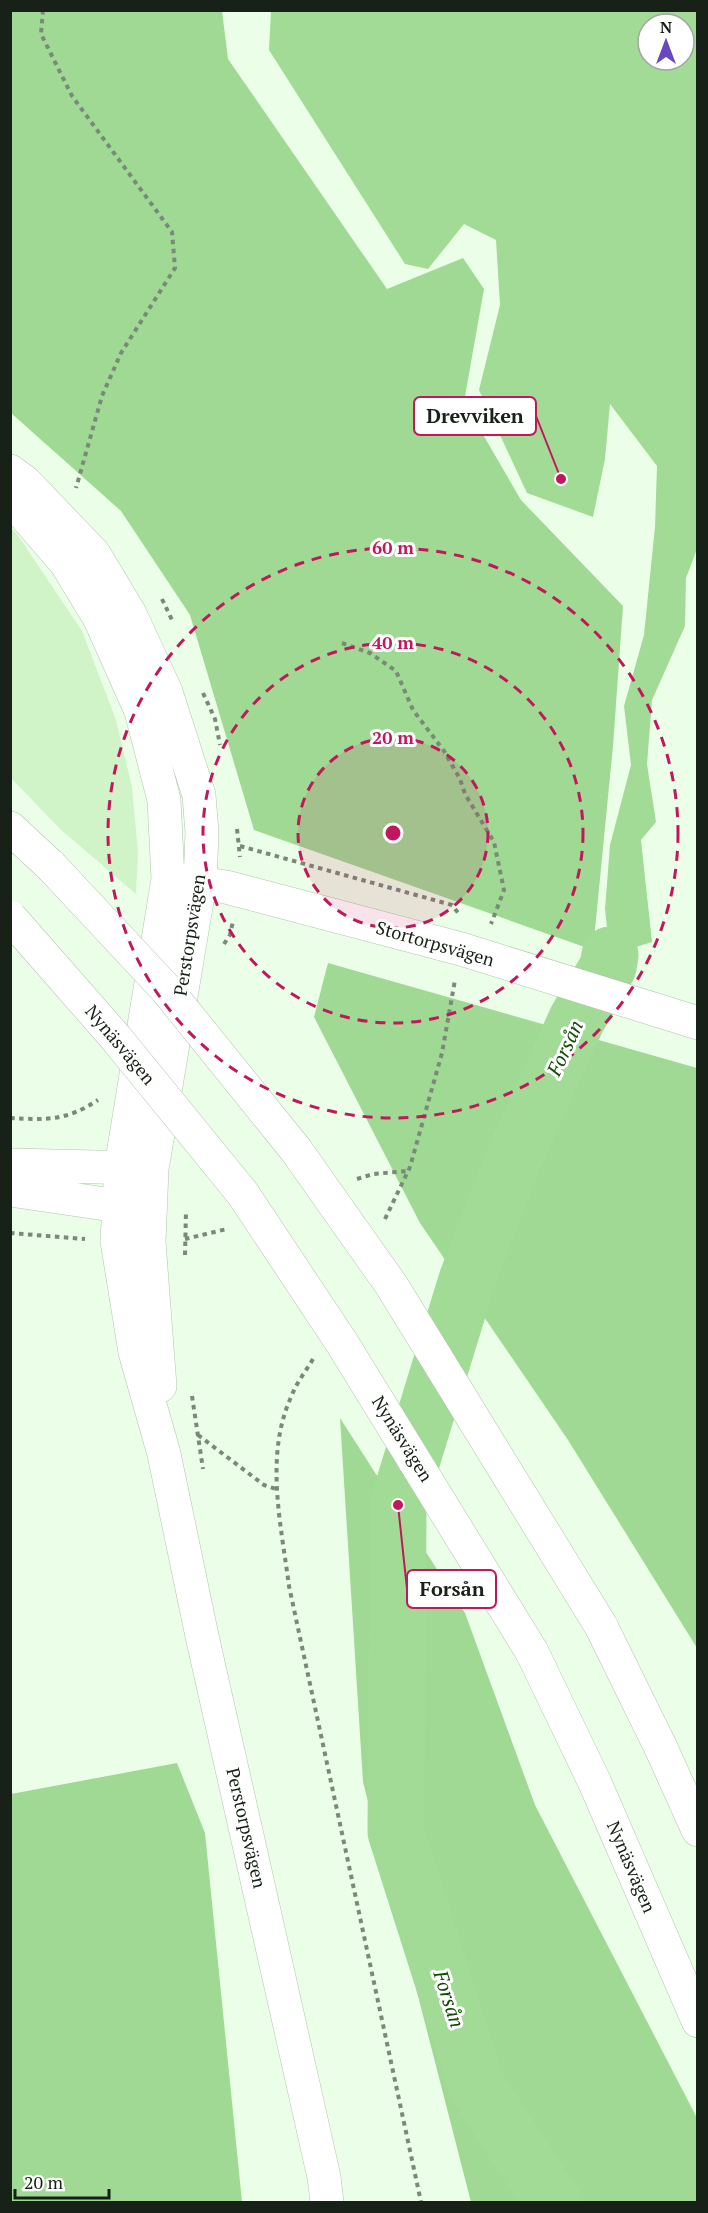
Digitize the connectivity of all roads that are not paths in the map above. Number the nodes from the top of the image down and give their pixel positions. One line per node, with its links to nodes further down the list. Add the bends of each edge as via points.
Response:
1 (10, 471): 5 (main road, Perstorpsvägen, via 94,554 135,624 166,693 199,795)
2 (10, 498): 4 (main road, Perstorpsvägen, via 66,563 100,619 141,711 164,800)
3 (10, 828): 14 (main road, bridge, via 51,866 166,989 296,1150 392,1286 601,1626)
4 (168, 879): 5 (main road, Stortorpsvägen); 9 (main road, Perstorpsvägen)
5 (200, 883): 7 (main road, Stortorpsvägen, via 477,940); 9 (main road, Perstorpsvägen)
6 (10, 917): 15 (main road, Nynäsvägen, bridge, via 116,1038 243,1194 342,1343 532,1652 595,1783)
7 (698, 1023)
8 (10, 1165): 9 (main road)
9 (136, 1168): 11 (main road, Perstorpsvägen); 12 (main road, Perstorpsvägen)
10 (10, 1190): 11 (main road)
11 (119, 1206): 12 (main road); 13 (main road, Perstorpsvägen, via 117,1241 135,1352)
12 (151, 1206): 13 (main road, Perstorpsvägen, via 149,1242)
13 (164, 1454): 16 (main road, Perstorpsvägen)
14 (698, 1830)
15 (698, 2021)
16 (327, 2202)

